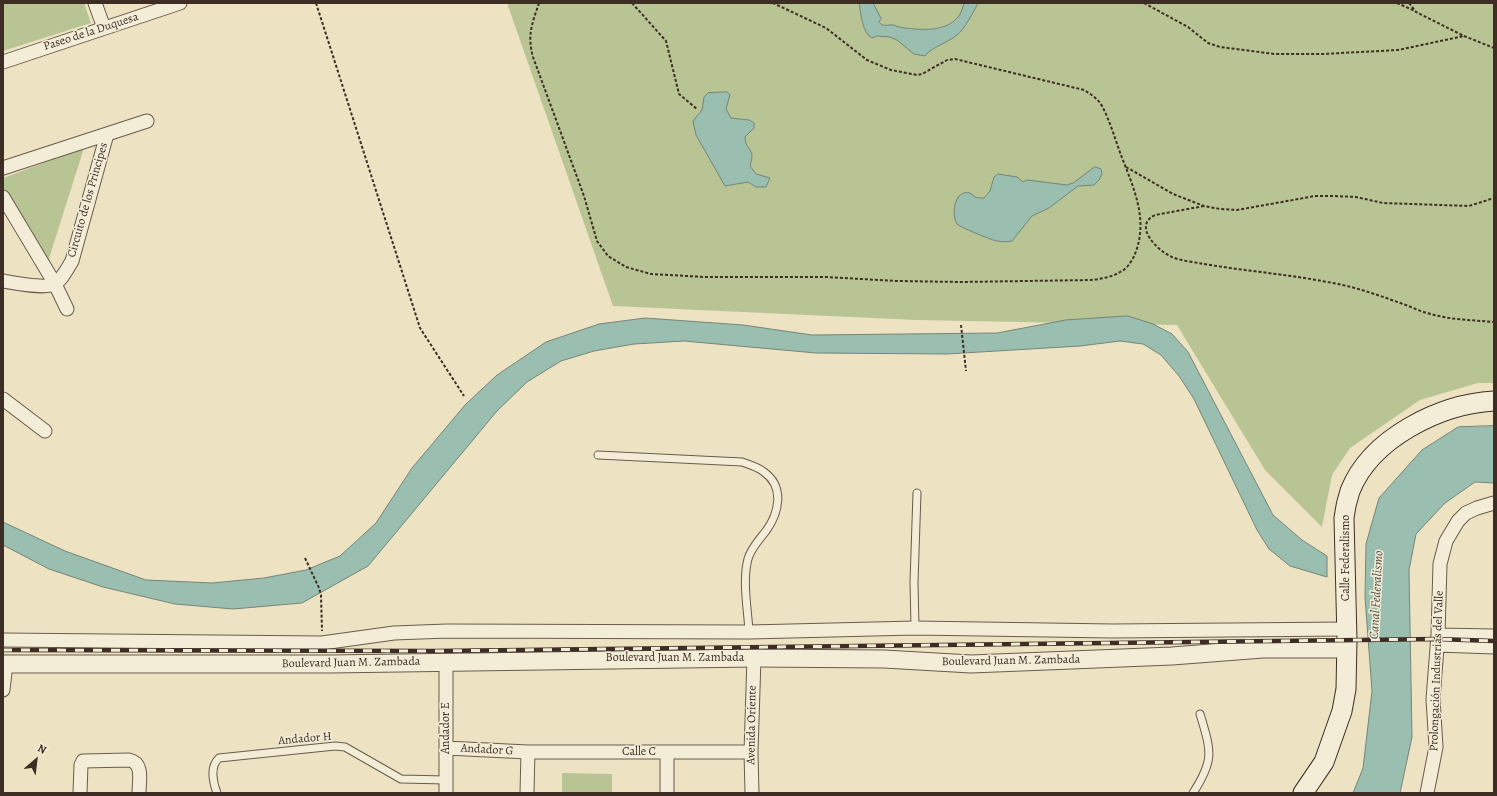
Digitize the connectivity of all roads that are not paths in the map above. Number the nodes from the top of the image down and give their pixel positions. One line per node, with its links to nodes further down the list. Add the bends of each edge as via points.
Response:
1 (95, 3): 3 (street)
2 (180, 3): 3 (street, Paseo de la Duquesa)
3 (104, 28): 4 (street, Paseo de la Duquesa)
4 (3, 62)
5 (147, 121): 6 (street)
6 (107, 134): 7 (street); 10 (street, Circuito de los Principes, via 72,261)
7 (3, 168)
8 (3, 197): 10 (street)
9 (3, 282): 10 (street, via 46,286)
10 (54, 284): 11 (street)
11 (67, 309)
12 (3, 399): 14 (street)
13 (1494, 401): 19 (main road, Calle Federalismo, via 1470,404 1419,422 1377,451 1358,476 1350,490 1344,518)
14 (45, 431)
15 (598, 455): 20 (lane, via 742,462 765,472 774,481 779,505 748,560 746,577)
16 (917, 493): 18 (lane)
17 (1494, 503): 23 (street, Prolongación Industrias del Valle, via 1466,513 1446,541 1440,564)
18 (915, 628): 19 (street, Boulevard Juan M. Zambada, via 1113,631); 20 (street, Boulevard Juan M. Zambada)
19 (1347, 629): 25 (main road, Calle Federalismo)
20 (749, 632): 22 (street, Boulevard Juan M. Zambada, via 447,631 394,633 322,643)
21 (1494, 636): 23 (street)
22 (3, 640)
23 (1437, 640): 24 (street); 45 (street, Prolongación Industrias del Valle, via 1433,699 1436,747)
24 (1494, 647)
25 (1347, 649): 26 (street, Boulevard Juan M. Zambada, via 1263,649 1172,656 971,664 884,659); 44 (main road, Calle Federalismo, via 1346,688 1342,711 1324,762)
26 (754, 658): 27 (street, Boulevard Juan M. Zambada); 34 (street, Avenida Oriente)
27 (446, 662): 28 (street, Boulevard Juan M. Zambada); 31 (street, Andador E)
28 (5, 664): 29 (street)
29 (3, 690)
30 (1200, 714): 43 (lane, via 1210,752 1201,781)
31 (446, 748): 32 (street, Andador G); 35 (street, Andador E)
32 (528, 752): 33 (street, Calle C); 40 (street)
33 (667, 752): 34 (street, Calle C); 41 (street)
34 (751, 752): 42 (street, Avenida Oriente)
35 (446, 780): 38 (lane, Andador H, via 401,779 345,747 335,746 219,758 212,771); 39 (street, Andador E)
36 (80, 793): 37 (street, via 81,765 85,760 135,761 139,770)
37 (138, 793)
38 (217, 793)
39 (446, 793)
40 (527, 793)
41 (667, 793)
42 (752, 793)
43 (1193, 793)
44 (1303, 793)
45 (1427, 793)

